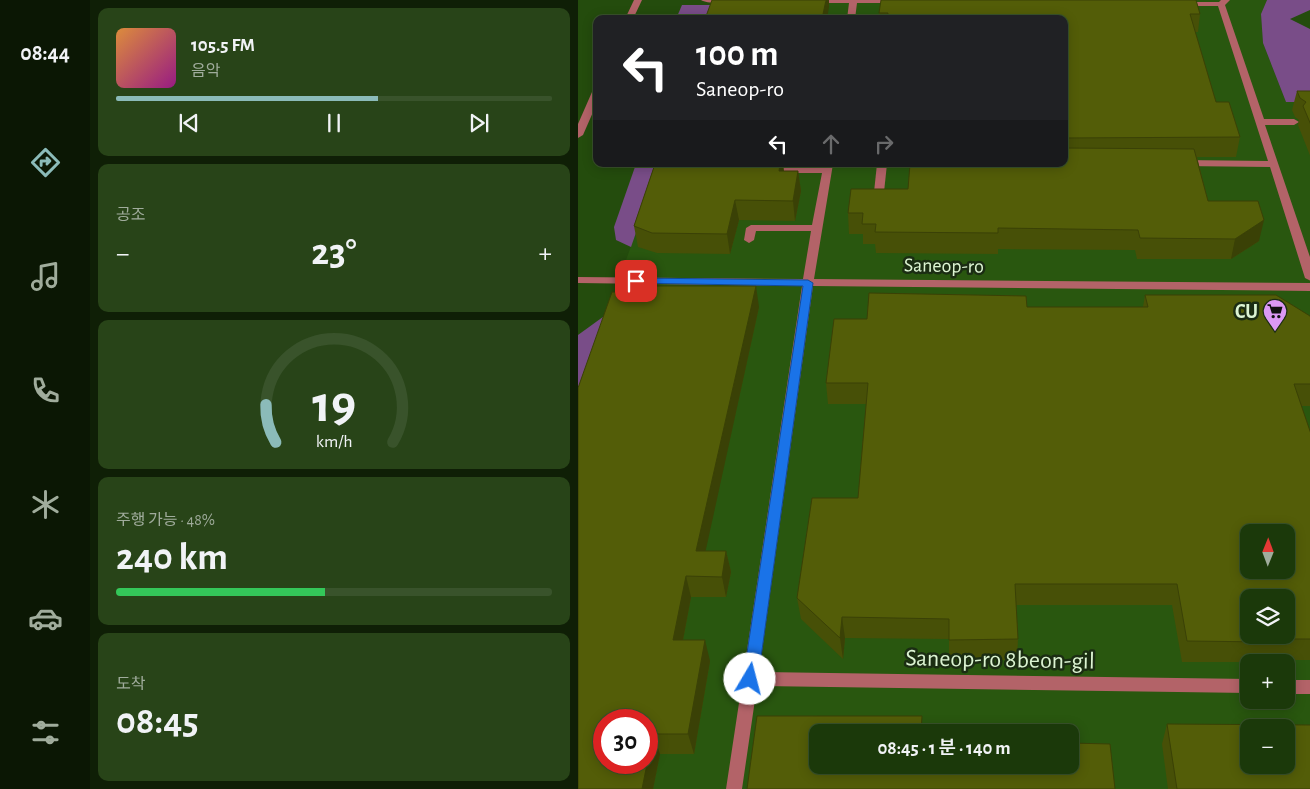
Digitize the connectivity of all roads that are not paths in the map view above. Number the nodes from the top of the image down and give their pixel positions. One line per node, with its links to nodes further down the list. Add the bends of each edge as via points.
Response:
1 (638, 0): 9 (street)
2 (705, 0): 3 (street)
3 (734, 0)
4 (854, 0): 5 (street); 6 (street); 10 (street)
5 (804, 1)
6 (904, 1)
7 (1224, 2): 8 (street); 12 (street)
8 (1172, 4)
9 (631, 15)
10 (852, 15)
11 (593, 101): 14 (street)
12 (1260, 122): 13 (street); 16 (street)
13 (1294, 122)
14 (578, 135)
15 (1174, 163): 16 (street)
16 (1273, 164): 23 (street)
17 (827, 167): 19 (street); 21 (street)
18 (882, 167): 20 (street)
19 (780, 170)
20 (879, 192)
21 (817, 228): 22 (street, via 752,228); 25 (street)
22 (749, 240)
23 (1310, 278)
24 (578, 280): 25 (street, Saneop-ro)
25 (808, 283): 26 (street, Saneop-ro); 27 (street)
26 (1310, 287)
27 (750, 679): 28 (street, Saneop-ro 8beon-gil); 31 (street)
28 (1240, 686)
29 (1295, 687): 30 (street)
30 (1310, 687)
31 (734, 789)

